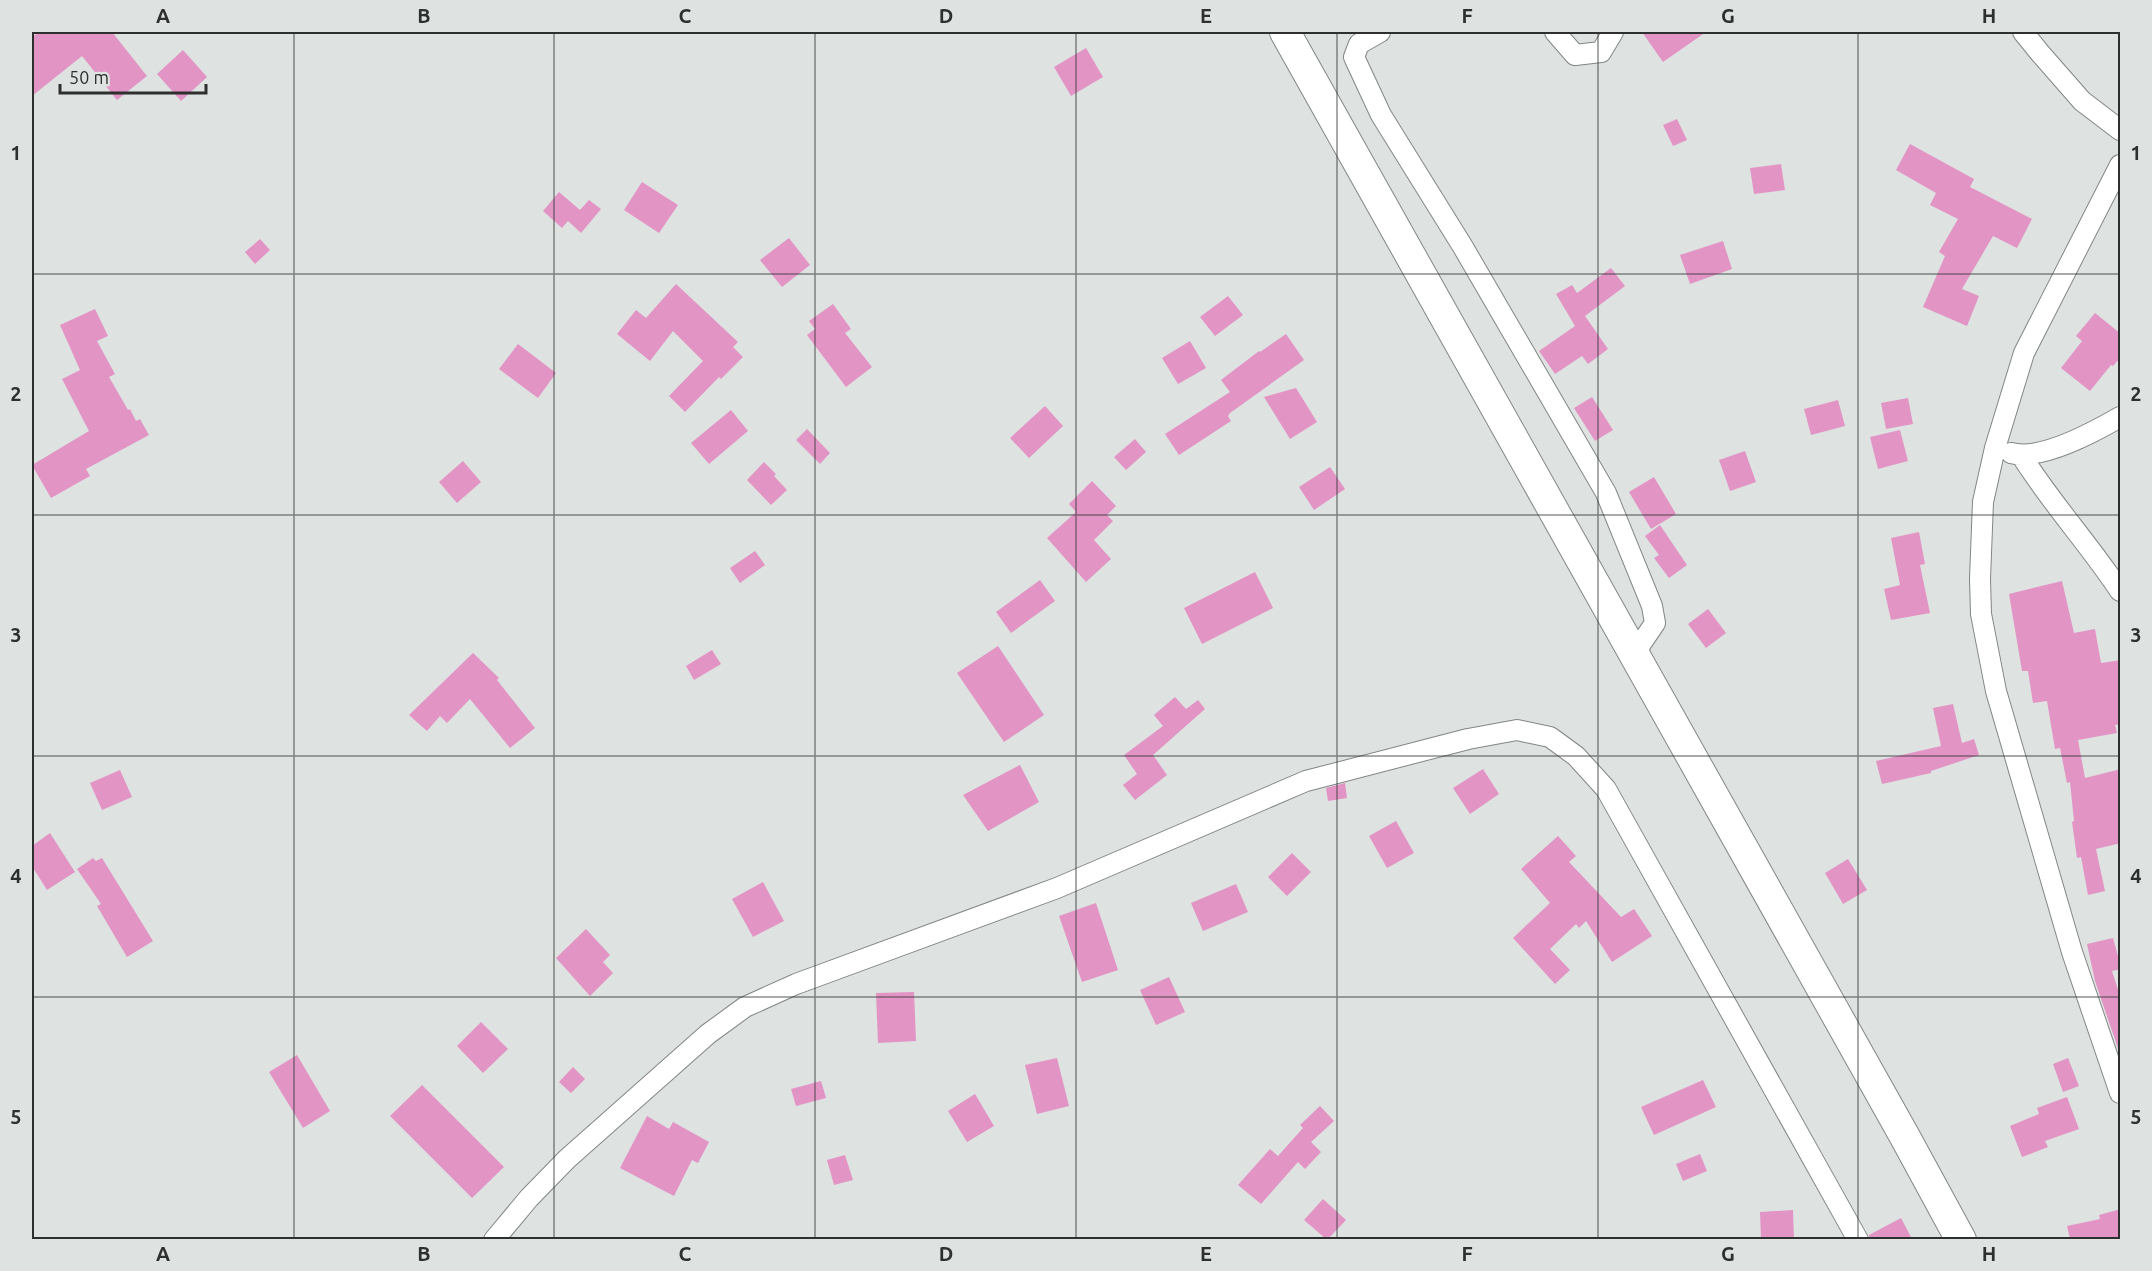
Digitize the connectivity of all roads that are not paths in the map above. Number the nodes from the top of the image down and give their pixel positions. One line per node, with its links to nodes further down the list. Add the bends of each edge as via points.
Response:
1 (1285, 32): 12 (main road)
2 (1380, 32): 12 (street, via 1359,44 1354,57 1381,115 1606,493 1635,562 1655,623)
3 (1555, 32): 4 (street, via 1575,55 1601,52)
4 (1613, 32)
5 (2023, 32): 6 (street, via 2082,101)
6 (2121, 130)
7 (2121, 165): 9 (street, via 2024,353)
8 (2121, 417): 10 (street, via 2082,437)
9 (1995, 448): 10 (street); 13 (street, via 1983,501 1980,579 1995,691 2073,952)
10 (2021, 455): 11 (street)
11 (2121, 591)
12 (1634, 654): 16 (main road)
13 (2121, 1093)
14 (494, 1239): 15 (street, via 529,1198 604,1124 745,1007 796,984 1057,888 1306,781 1517,730 1550,736 1576,756 1606,789)
15 (1858, 1239)
16 (1960, 1239)

